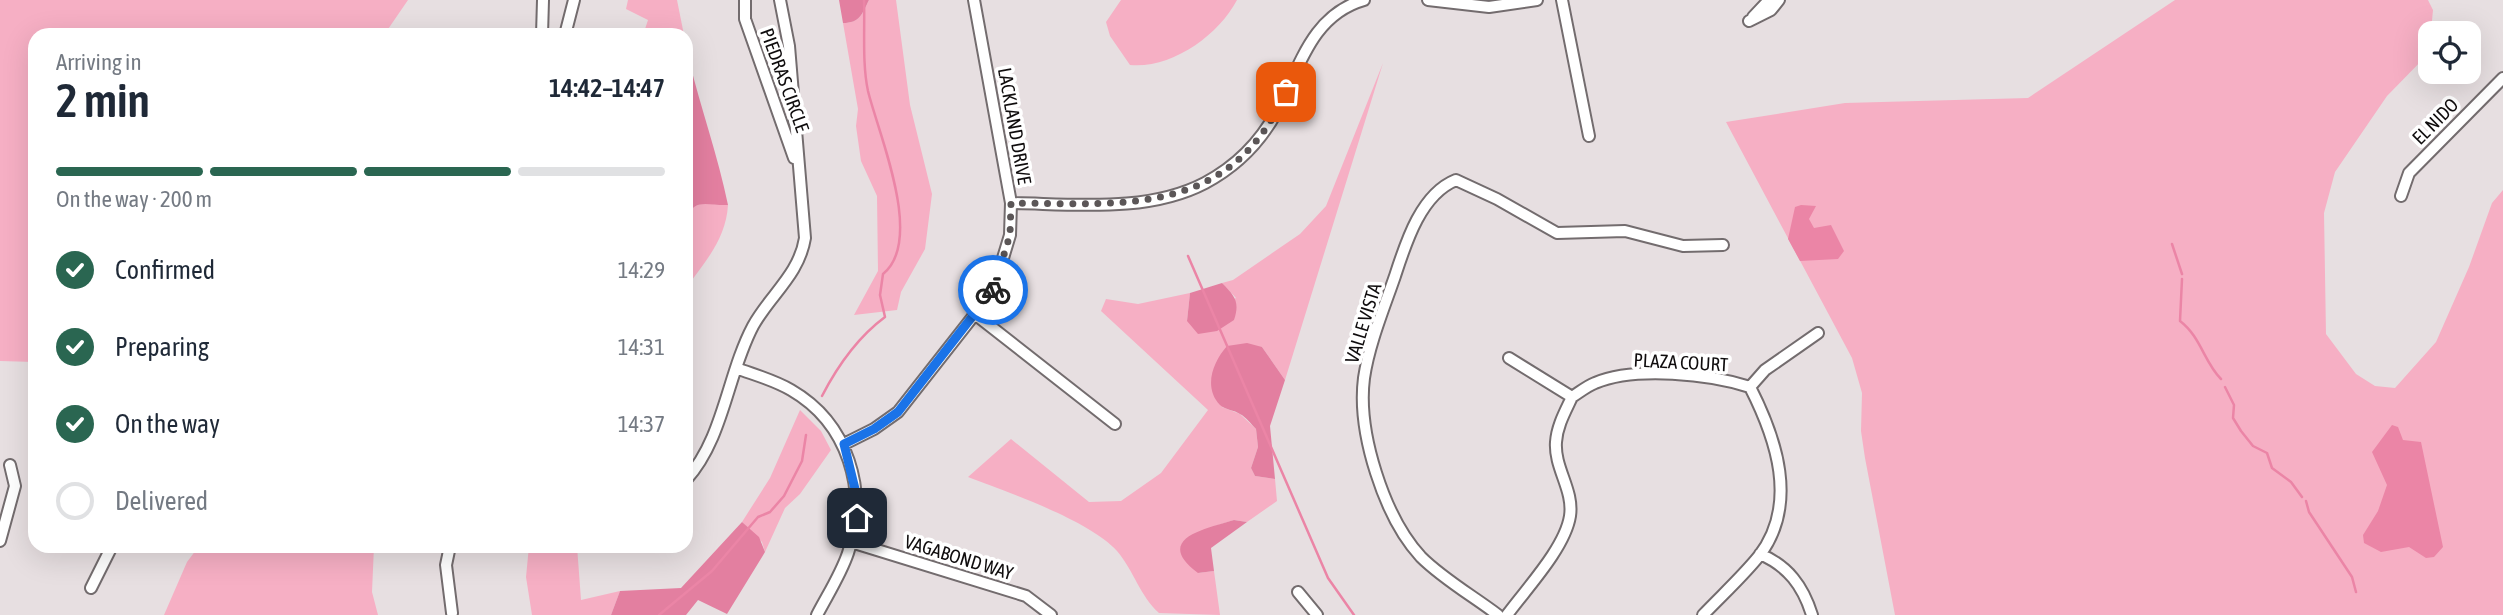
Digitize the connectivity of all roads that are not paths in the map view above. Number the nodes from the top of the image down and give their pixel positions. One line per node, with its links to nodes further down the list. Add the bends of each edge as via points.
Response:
1 (543, 0): 12 (street)
2 (574, 0): 13 (street)
3 (745, 0): 16 (street, PIEDRAS CIRCLE, via 745,19)
4 (780, 0): 16 (street, PIEDRAS CIRCLE, via 789,46)
5 (974, 0): 18 (street, LACKLAND DRIVE)
6 (1364, 0): 18 (street, via 1327,20 1306,46 1275,114 1249,152 1205,183 1164,197 1111,204)
7 (1428, 0): 8 (street, via 1489,7)
8 (1537, 0)
9 (1562, 0): 15 (street)
10 (1769, 0): 11 (street, via 1749,21)
11 (1779, 0)
12 (542, 28)
13 (567, 28)
14 (2503, 78): 17 (street, EL NIDO, via 2409,173)
15 (1589, 136)
16 (798, 171): 23 (street, PIEDRAS CIRCLE, via 803,251 753,325)
17 (2402, 196)
18 (1011, 203): 20 (street, LACKLAND DRIVE, via 1003,262 993,291)
19 (1723, 245): 41 (street, VALLE VISTA, via 1683,246 1625,231 1557,233 1456,180 1442,186 1428,204 1400,261 1364,378 1364,412 1373,464 1392,513 1421,556)
20 (976, 315): 26 (street); 27 (street, LACKLAND DRIVE, via 898,412)
21 (1818, 333): 24 (street, via 1765,370)
22 (1509, 358): 25 (street)
23 (736, 368): 27 (street, via 807,400); 29 (street, PIEDRAS CIRCLE, via 706,453)
24 (1750, 387): 25 (street, PLAZA COURT, via 1726,379 1642,375 1595,383); 34 (street, via 1769,423 1781,473 1774,523)
25 (1572, 397): 42 (street, via 1558,427 1556,445 1570,500 1567,527)
26 (1115, 424)
27 (844, 444): 31 (street, via 856,493 857,518)
28 (10, 465): 30 (street, via 15,486)
29 (693, 471)
30 (0, 541)
31 (851, 542): 38 (street); 39 (street, VAGABOND WAY, via 1026,596)
32 (108, 553): 35 (street)
33 (449, 553): 37 (street)
34 (1760, 554): 43 (street); 44 (street, via 1786,568)
35 (91, 588)
36 (1298, 592): 40 (street)
37 (452, 613)
38 (817, 615)
39 (1051, 615)
40 (1317, 615)
41 (1498, 615)
42 (1507, 615)
43 (1703, 615)
44 (1812, 615)

